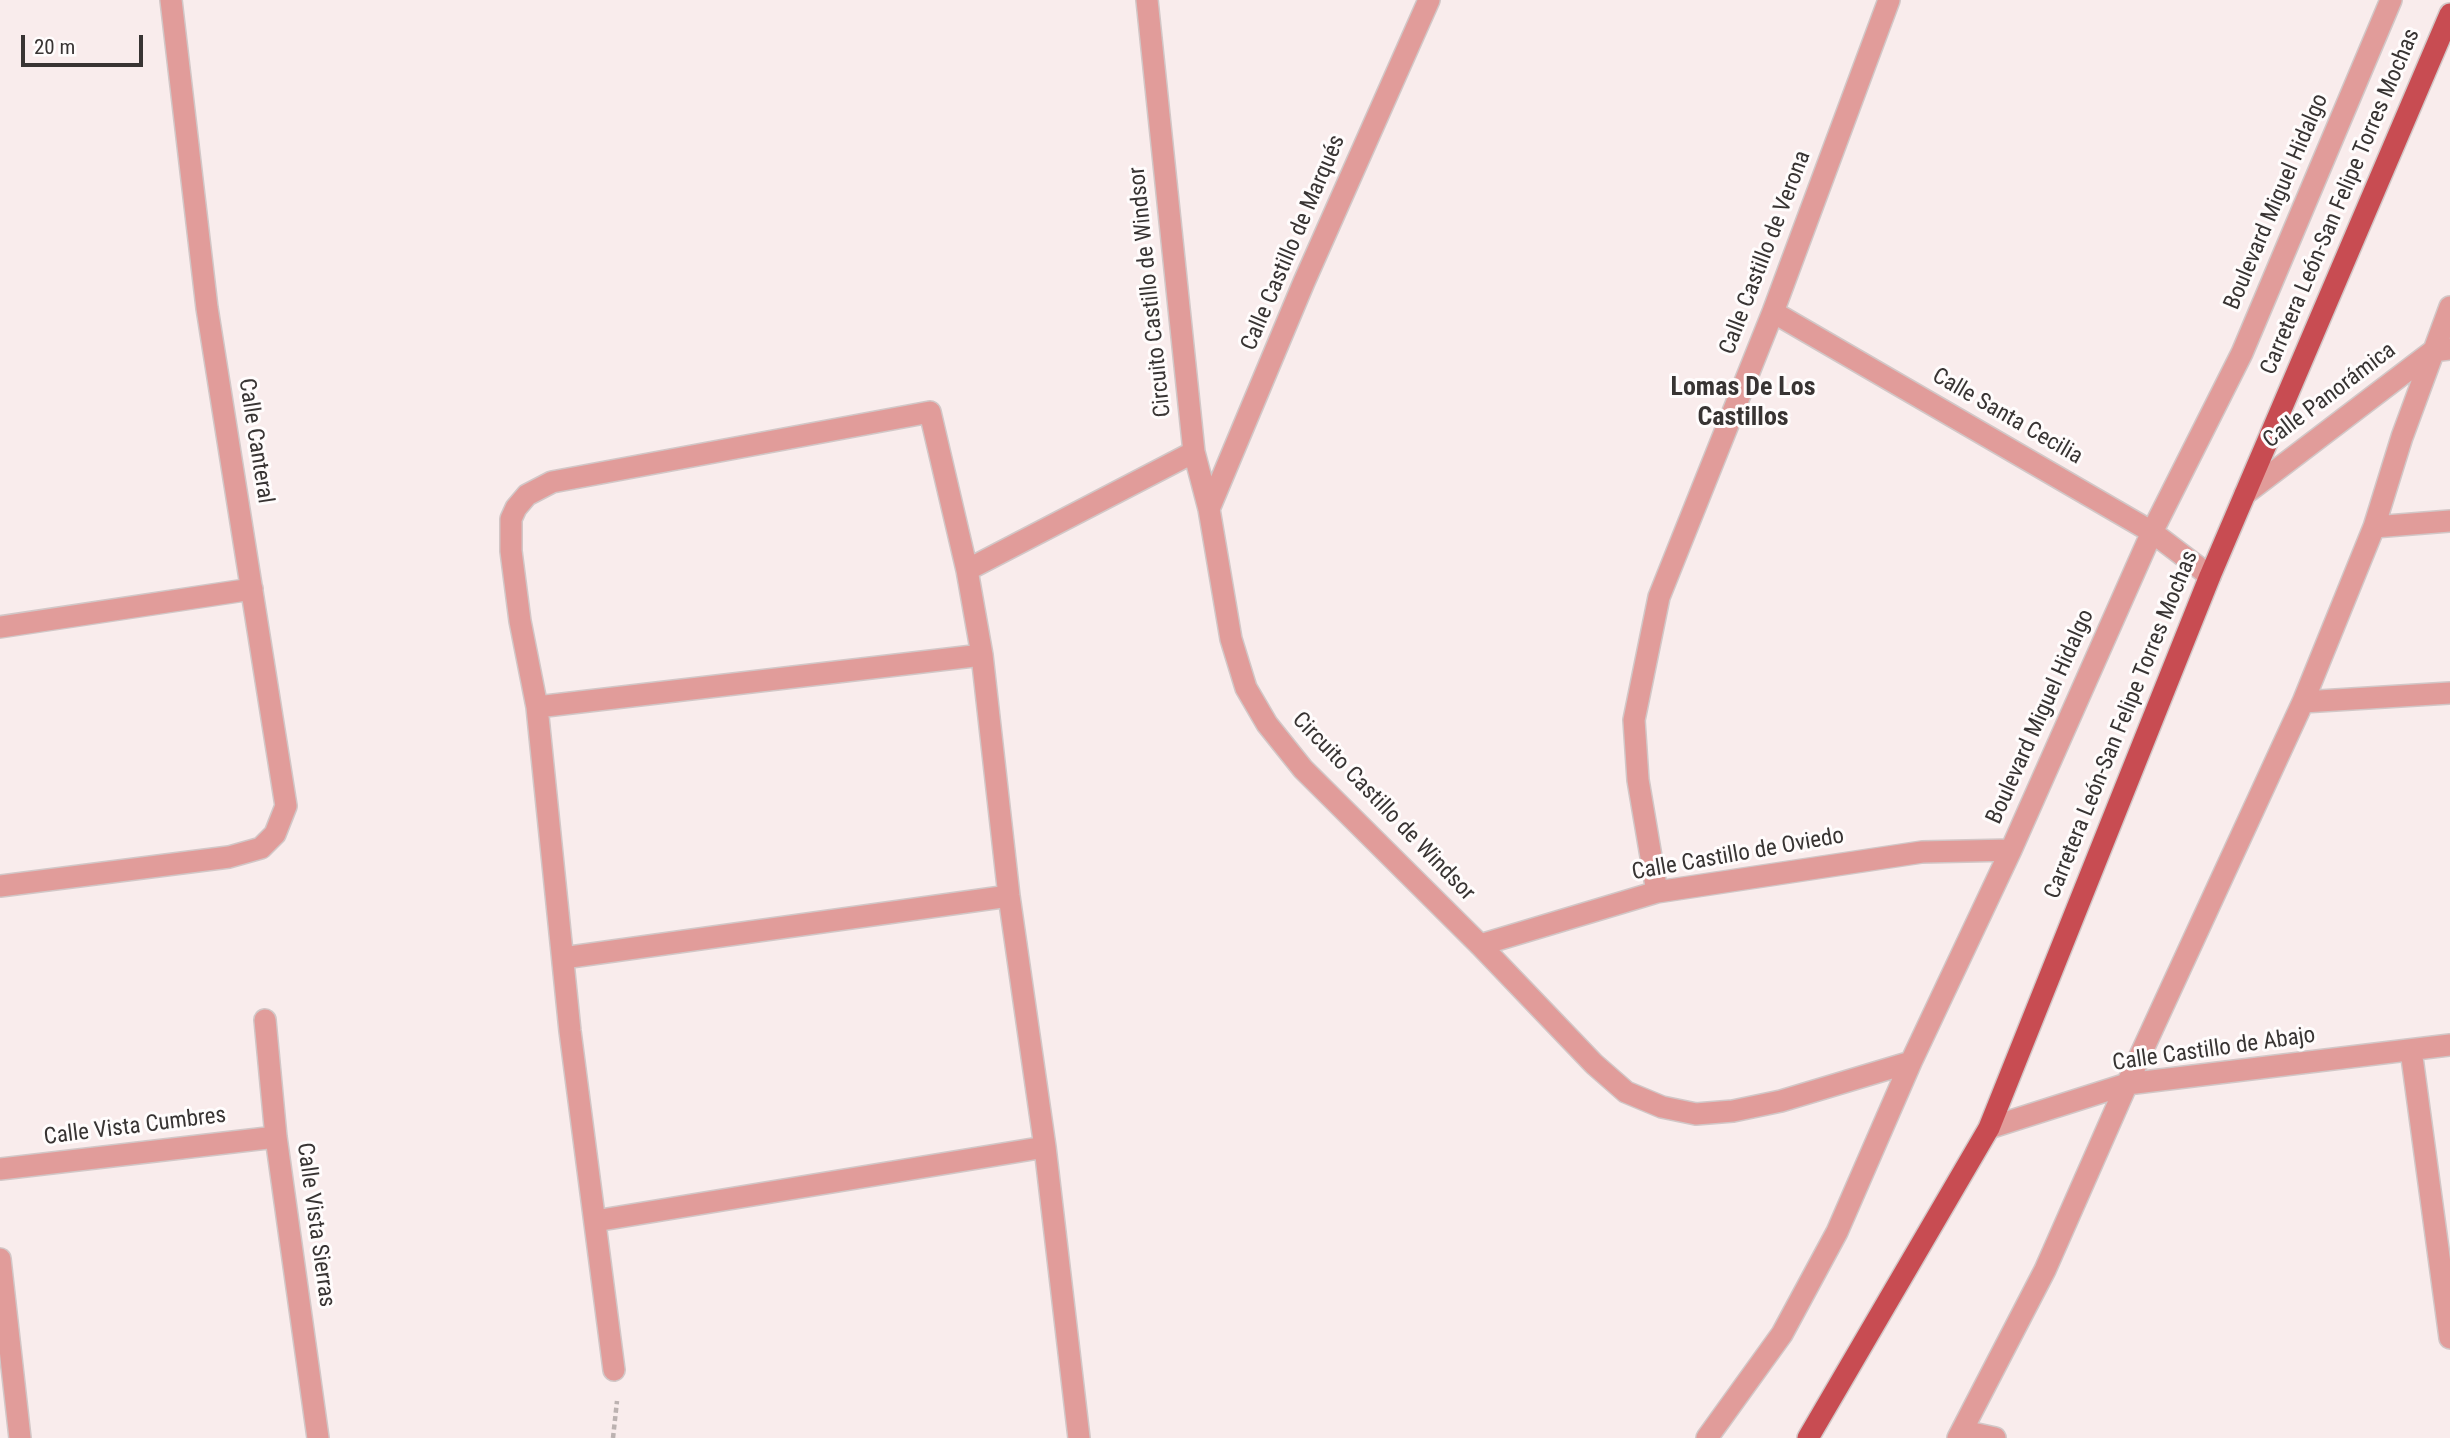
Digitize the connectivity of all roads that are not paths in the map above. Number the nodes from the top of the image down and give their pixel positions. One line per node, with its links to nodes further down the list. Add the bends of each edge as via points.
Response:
1 (172, 0): 18 (street, Calle Canteral, via 207,308)
2 (1147, 0): 10 (street, Circuito Castillo de Windsor)
3 (1429, 0): 12 (street, Calle Castillo de Marqués)
4 (1889, 0): 8 (street, Calle Castillo de Verona)
5 (2390, 0): 15 (street, Boulevard Miguel Hidalgo, via 2242,353)
6 (2450, 14): 11 (main road, Carretera León-San Felipe Torres Mochas)
7 (2450, 307): 9 (street)
8 (1773, 312): 15 (street, Calle Santa Cecilia); 26 (street, Calle Castillo de Verona, via 1658,597 1643,666 1635,744)
9 (2442, 350): 11 (street, Calle Panorámica); 14 (street, via 2402,437)
10 (1194, 453): 12 (street, Circuito Castillo de Windsor); 16 (street)
11 (2245, 494): 17 (main road, Carretera León-San Felipe Torres Mochas)
12 (1209, 509): 28 (street, Circuito Castillo de Windsor, via 1231,639 1246,688 1267,724 1303,769)
13 (2450, 521): 14 (street)
14 (2374, 527): 22 (street)
15 (2152, 532): 17 (street, Calle Santa Cecilia); 24 (street, Boulevard Miguel Hidalgo)
16 (967, 570): 20 (street); 23 (street, via 930,412 552,482 527,495 511,519 520,621)
17 (2210, 576): 35 (main road, Carretera León-San Felipe Torres Mochas)
18 (252, 589): 19 (street); 25 (street, Calle Canteral, via 286,806 275,834 261,848 229,857)
19 (0, 627)
20 (982, 654): 23 (street); 27 (street)
21 (2450, 694): 22 (street)
22 (2303, 702): 34 (street)
23 (537, 707): 29 (street)
24 (2011, 850): 26 (street, Calle Castillo de Oviedo, via 1922,852); 33 (street, Boulevard Miguel Hidalgo)
25 (0, 886)
26 (1657, 892): 28 (street, Calle Castillo de Oviedo)
27 (1009, 896): 29 (street); 37 (street)
28 (1480, 945): 33 (street, Circuito Castillo de Windsor, via 1594,1064 1626,1091 1662,1107 1696,1114 1733,1111)
29 (563, 958): 39 (street)
30 (265, 1020): 36 (street, Calle Vista Sierras)
31 (2450, 1045): 32 (street, Calle Castillo de Abajo)
32 (2412, 1050): 34 (street, Calle Castillo de Abajo); 41 (street)
33 (1910, 1062): 47 (street, Boulevard Miguel Hidalgo, via 1837,1232 1782,1334)
34 (2127, 1084): 35 (street, Calle Castillo de Abajo); 43 (street, via 2045,1270)
35 (1989, 1128): 48 (main road, Carretera León-San Felipe Torres Mochas)
36 (276, 1137): 38 (street, Calle Vista Cumbres); 45 (street, Calle Vista Sierras)
37 (1045, 1147): 39 (street); 46 (street)
38 (0, 1169)
39 (596, 1221): 42 (street)
40 (0, 1259): 44 (street)
41 (2450, 1338)
42 (614, 1370)
43 (1960, 1435): 49 (street)
44 (20, 1438)
45 (318, 1438)
46 (1079, 1438)
47 (1707, 1438)
48 (1808, 1438)
49 (1995, 1438)

